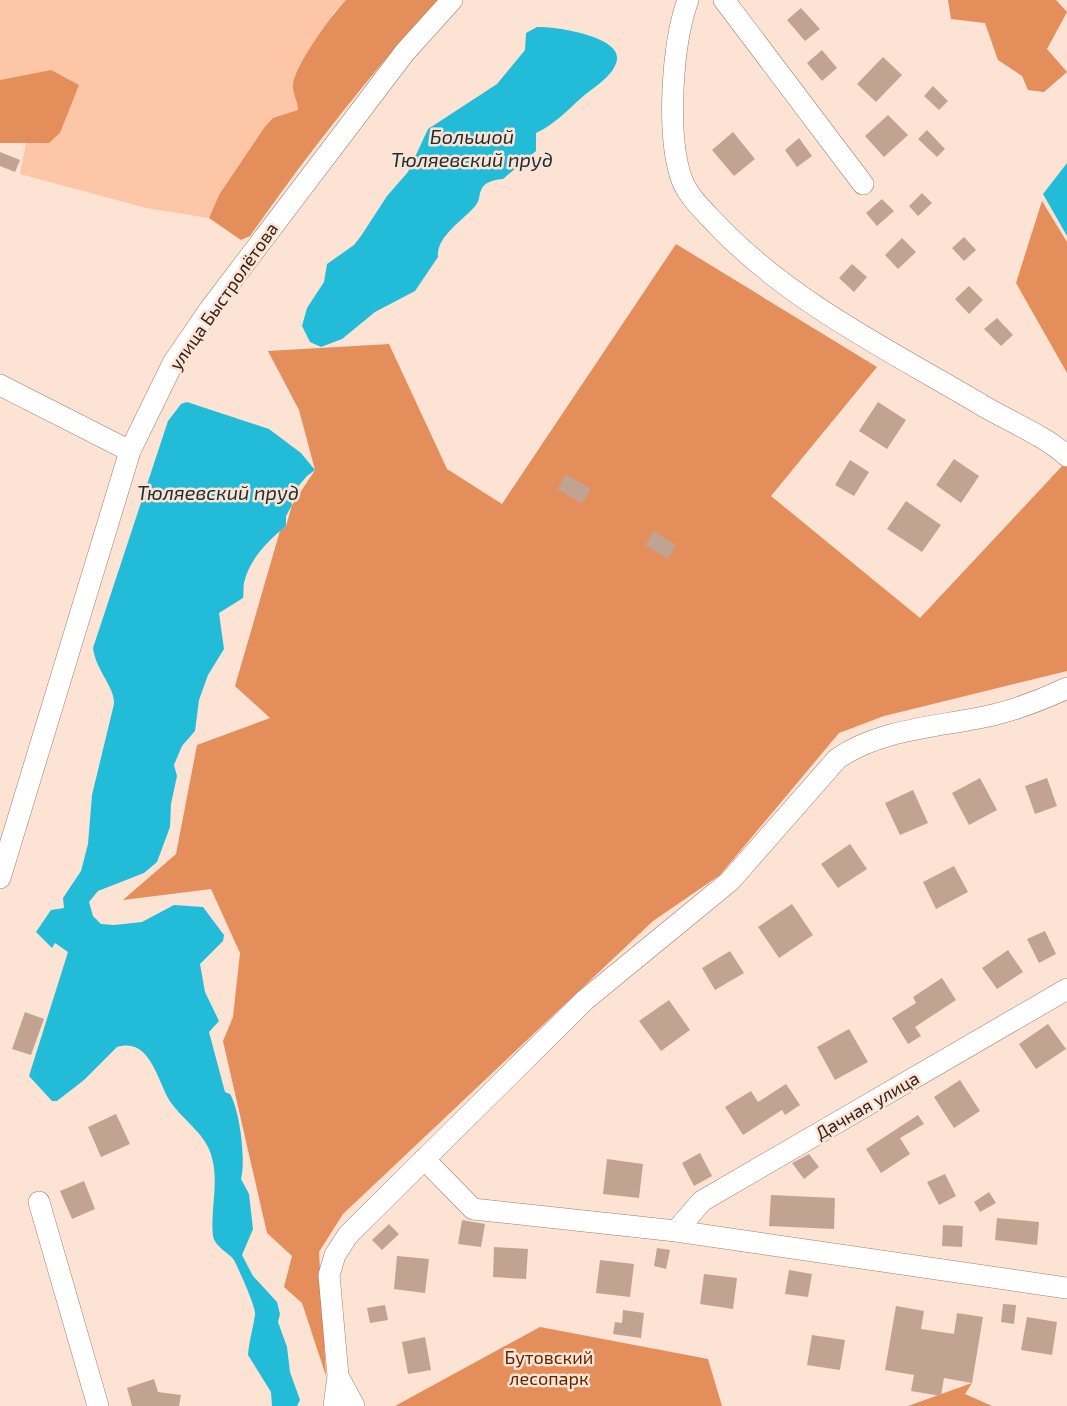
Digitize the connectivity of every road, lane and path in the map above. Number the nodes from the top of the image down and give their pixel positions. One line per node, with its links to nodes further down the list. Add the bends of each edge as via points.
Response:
1 (452, 0): 6 (street, улица Быстролётова, via 405,52 210,309 173,363)
2 (688, 0): 7 (street, via 675,54 674,103 676,157 682,181 695,202 773,277)
3 (724, 0): 4 (street)
4 (862, 184)
5 (0, 385): 6 (street)
6 (130, 451): 9 (street, улица Быстролётова)
7 (1067, 456)
8 (1066, 690): 12 (street, via 995,714 879,738 855,746 837,759 730,881 585,1000)
9 (6, 838): 10 (street, улица Быстролётова)
10 (0, 878)
11 (1067, 989): 14 (street, Дачная улица, via 702,1201)
12 (424, 1159): 14 (street, via 473,1209); 16 (street, via 348,1235 334,1255 329,1275)
13 (39, 1202): 17 (street)
14 (676, 1231): 15 (street)
15 (1067, 1288)
16 (338, 1376): 18 (street); 19 (street)
17 (98, 1406)
18 (334, 1406)
19 (354, 1406)

